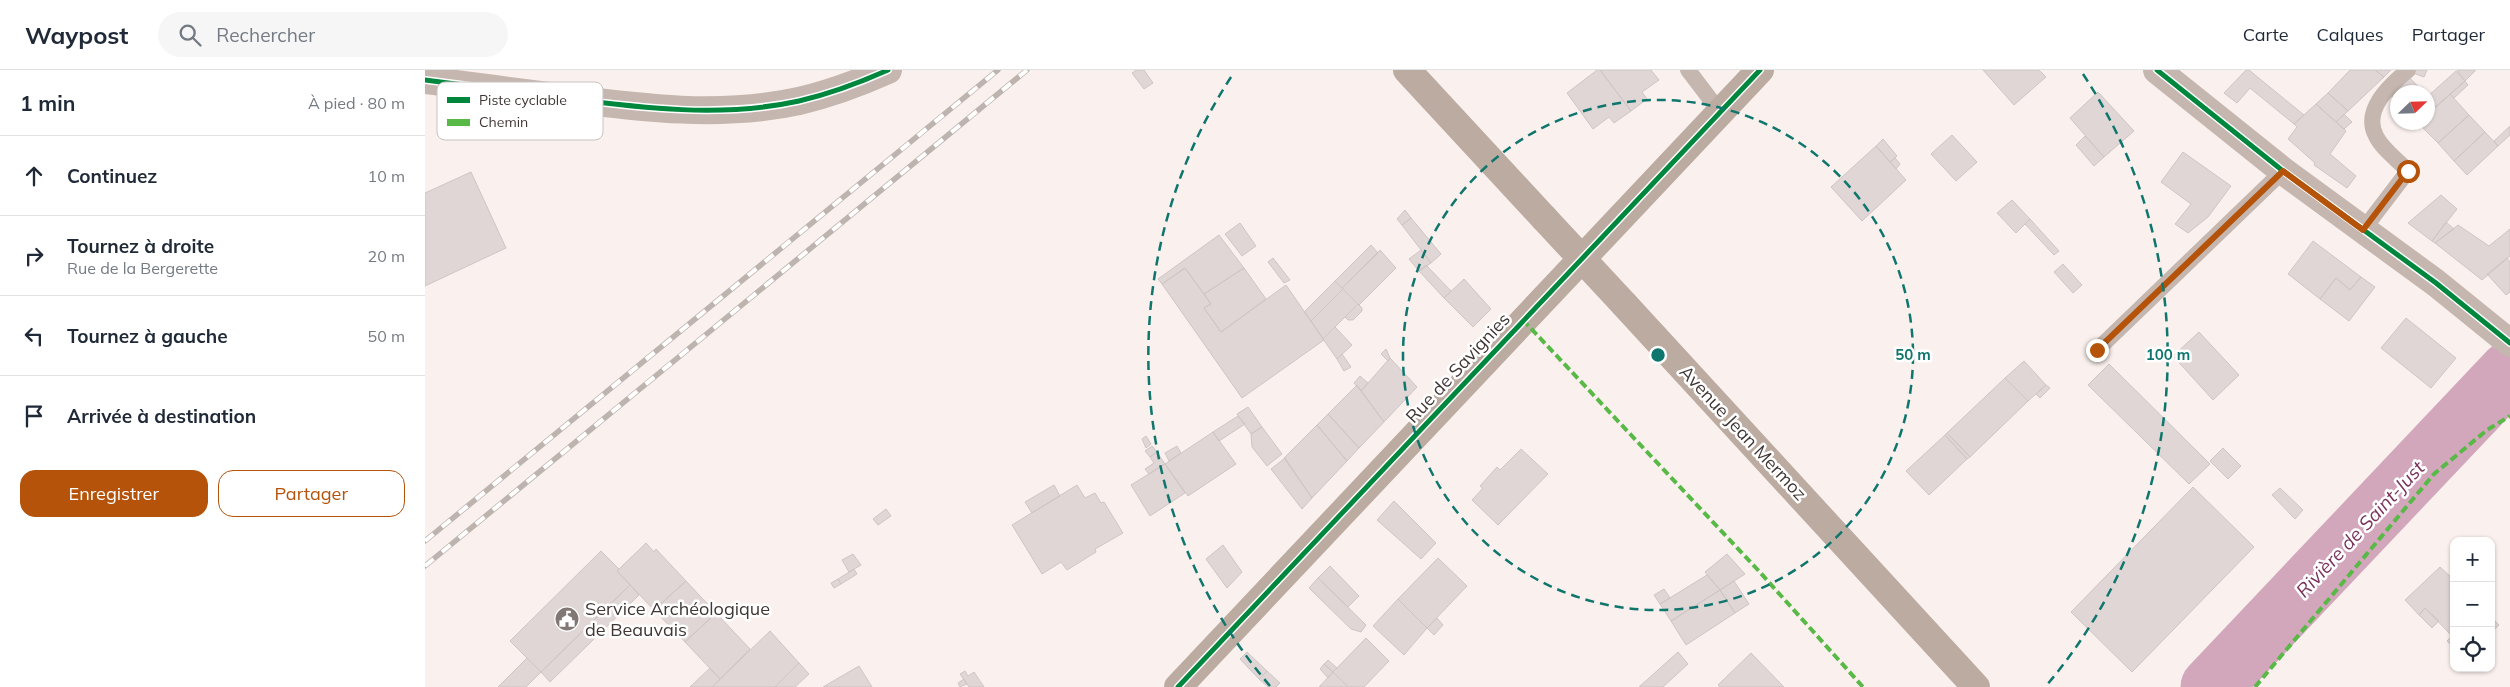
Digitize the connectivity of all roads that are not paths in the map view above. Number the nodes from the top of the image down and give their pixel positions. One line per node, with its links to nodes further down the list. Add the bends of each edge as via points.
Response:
1 (888, 70): 9 (street, via 799,101 768,106 699,110)
2 (1407, 70): 16 (main road, Avenue Jean Mermoz, bridge)
3 (1688, 70): 10 (lane)
4 (1760, 70): 10 (main road, Rue de Savignies)
5 (2157, 70): 11 (street)
6 (2408, 70): 12 (lane, via 2391,84 2376,106 2373,128 2376,137 2408,171)
7 (425, 80): 8 (street)
8 (440, 82)
9 (603, 103)
10 (1721, 112): 15 (main road, Rue de Savignies)
11 (2283, 171): 12 (street); 14 (lane)
12 (2363, 230): 13 (street)
13 (2509, 342)
14 (2097, 350)
15 (1178, 687)
16 (1976, 687)

